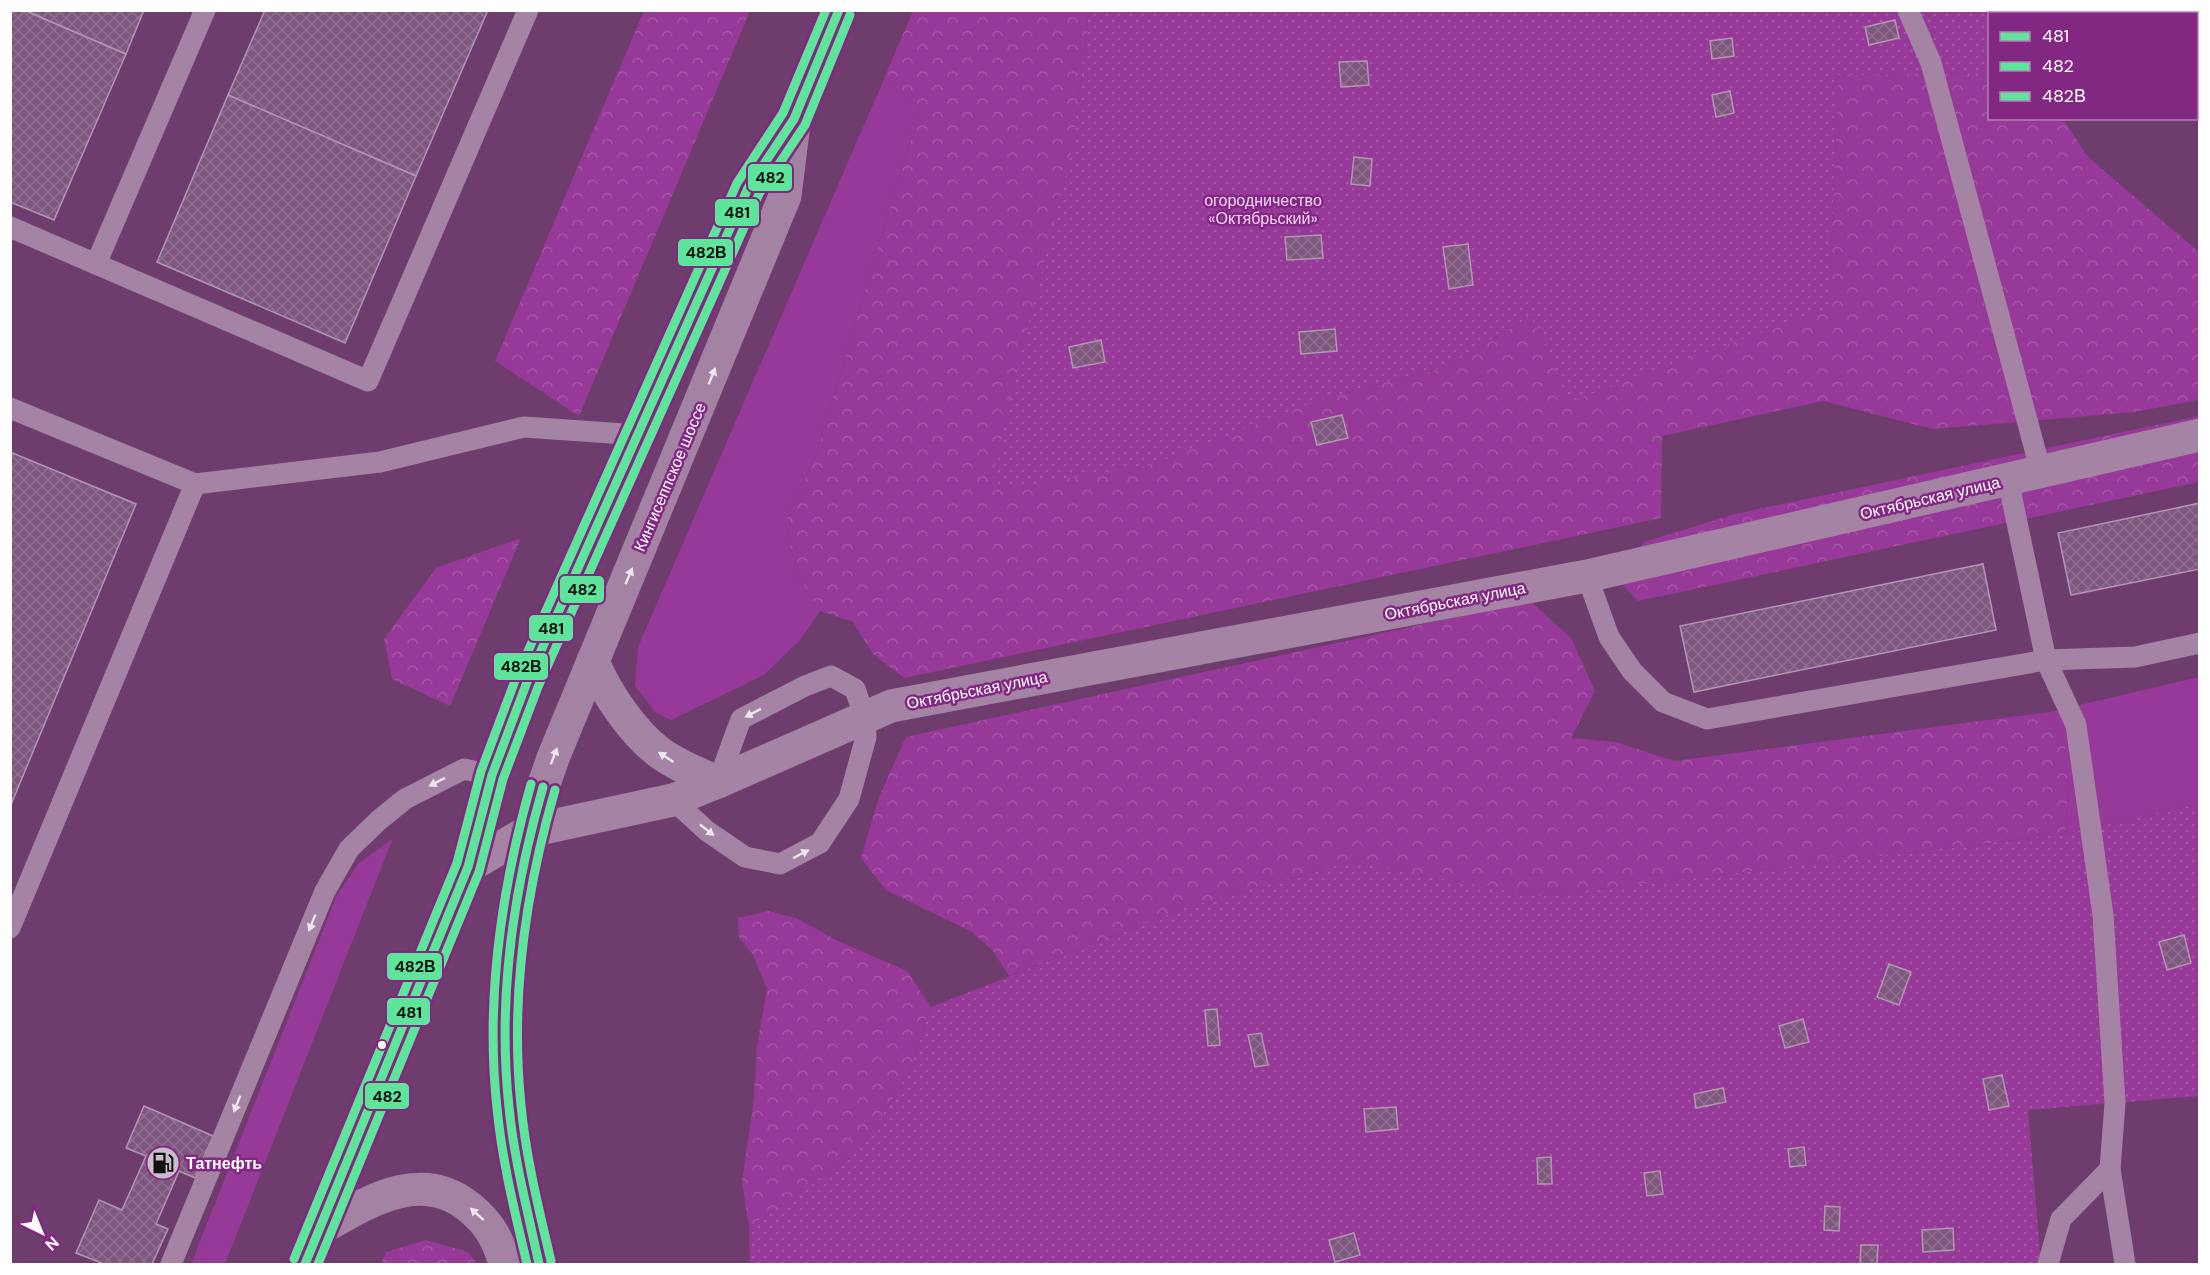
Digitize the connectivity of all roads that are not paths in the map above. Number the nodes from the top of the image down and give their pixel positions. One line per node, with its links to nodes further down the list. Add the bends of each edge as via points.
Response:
1 (205, 10): 7 (lane)
2 (528, 10): 7 (lane, via 368,381)
3 (839, 10): 5 (highway, Кингисеппское шоссе)
4 (1908, 10): 11 (lane, via 1931,63)
5 (794, 119): 9 (highway, Кингисеппское шоссе, via 748,188); 17 (highway, Кингисеппское шоссе, one-way to 5, via 785,196)
6 (10, 227): 7 (lane)
7 (96, 264)
8 (10, 408): 13 (lane)
9 (639, 435): 13 (lane, via 524,428 380,462); 19 (highway, Кингисеппское шоссе, via 546,635)
10 (2199, 435): 11 (street, Октябрьская улица)
11 (2041, 472): 12 (street, Октябрьская улица)
12 (2008, 480): 14 (street, Октябрьская улица); 16 (lane)
13 (195, 484): 24 (lane)
14 (1587, 576): 16 (lane, via 1609,637 1632,671 1663,702 1707,719); 18 (street, Октябрьская улица, via 891,706)
15 (2199, 643): 16 (lane, via 2135,657)
16 (2046, 660): 25 (lane, via 2076,725 2103,915 2115,1103)
17 (593, 661): 20 (street, one-way to 17, via 659,753 602,684); 22 (highway, Кингисеппское шоссе, one-way to 17, via 553,758)
18 (865, 718): 20 (street, Октябрьская улица); 20 (lane, one-way to 20, via 855,689 831,676 805,686 741,719); 21 (lane, one-way to 18, via 707,831 746,857 780,864 820,843 849,799 866,737)
19 (492, 775): 23 (highway, Кингисеппское шоссе); 27 (lane, one-way to 27, via 464,769 428,787 405,799 350,849 325,891)
20 (718, 782): 21 (street, Октябрьская улица)
21 (673, 800): 22 (street, Октябрьская улица)
22 (529, 831): 23 (street, Октябрьская улица); 30 (highway, Кингисеппское шоссе, via 513,908 506,1042 515,1152)
23 (468, 867): 26 (highway, Кингисеппское шоссе)
24 (10, 928)
25 (2110, 1169): 31 (lane, via 2061,1219); 32 (lane)
26 (320, 1229): 28 (highway, Кингисеппское шоссе); 29 (highway, one-way to 26, via 500,1246 484,1219 458,1198 429,1188 398,1192 368,1202)
27 (171, 1264)
28 (305, 1264)
29 (505, 1264)
30 (539, 1264)
31 (2049, 1264)
32 (2125, 1264)

